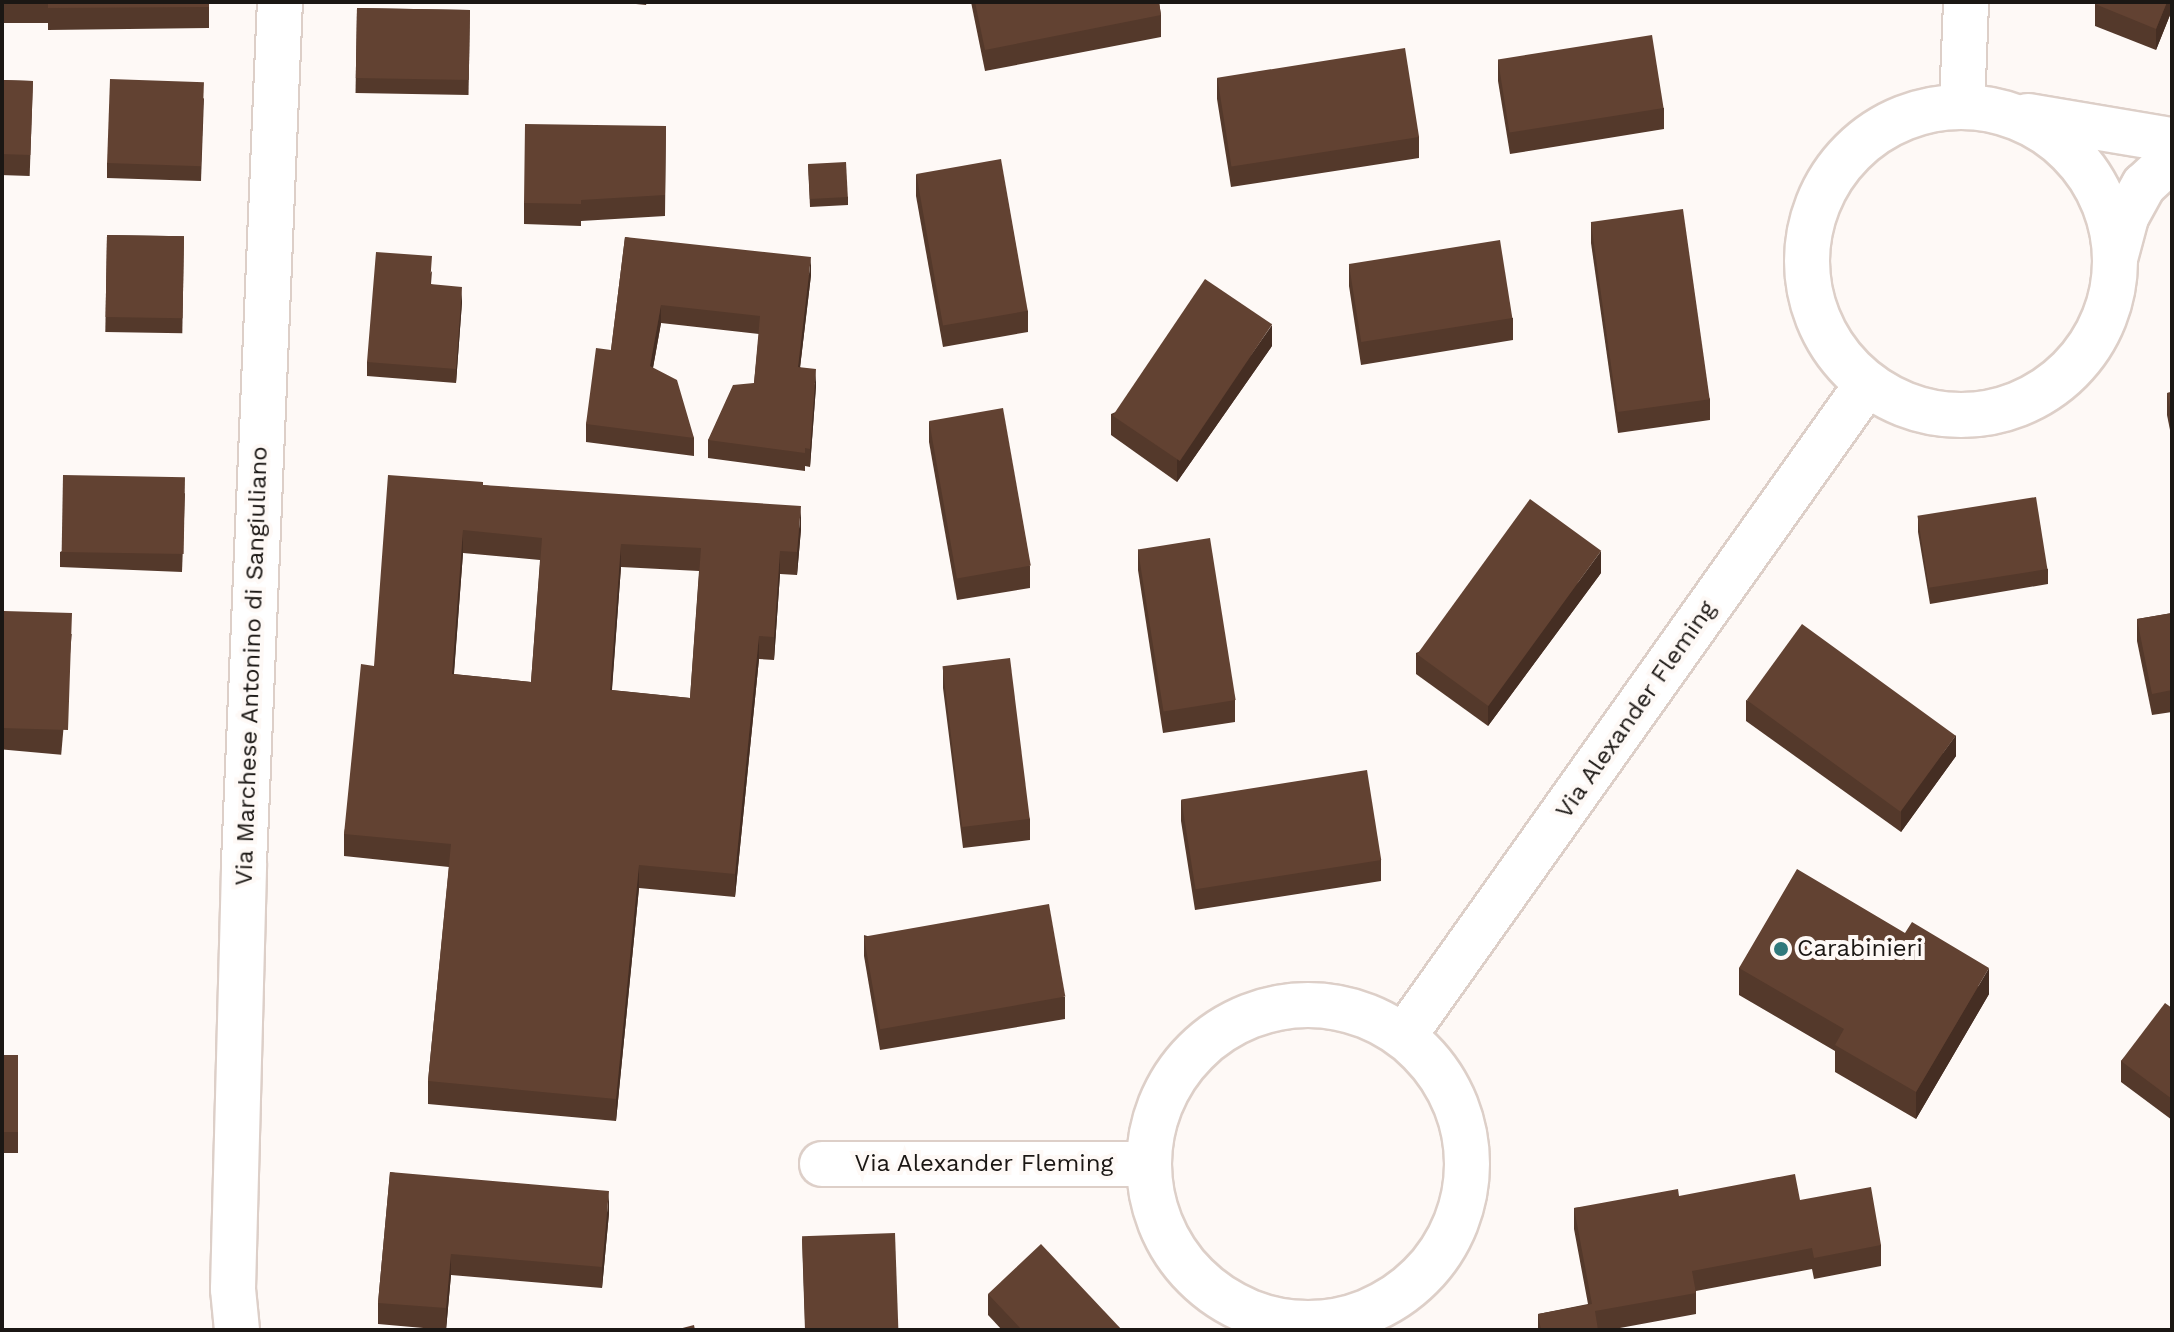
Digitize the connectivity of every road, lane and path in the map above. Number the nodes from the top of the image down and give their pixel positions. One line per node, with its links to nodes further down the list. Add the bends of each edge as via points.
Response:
1 (280, 2): 11 (street, Via Marchese Antonino di Sangiuliano, via 244,863 233,1289)
2 (1966, 2): 3 (street)
3 (1983, 110): 4 (street); 6 (street, via 2039,128 2070,152 2110,219); 7 (street, via 1908,116 1860,143 1825,186 1807,238 1809,293 1830,344)
4 (2172, 140)
5 (2172, 159): 6 (street, via 2144,185 2126,217)
6 (2116, 257): 7 (street, via 2112,295 2099,332 2077,363 2048,389 2014,407 1976,415 1938,414 1900,404)
7 (1867, 384): 8 (street, Via Alexander Fleming)
8 (1404, 1036): 10 (street, via 1359,1012 1310,1004 1259,1011 1214,1033 1178,1069 1155,1114); 10 (street, via 1442,1075 1464,1125 1469,1178 1454,1231 1424,1276 1380,1308 1328,1323 1273,1321 1223,1301 1182,1265 1156,1217)
9 (822, 1164): 10 (street, Via Alexander Fleming)
10 (1147, 1164)
11 (237, 1330)

